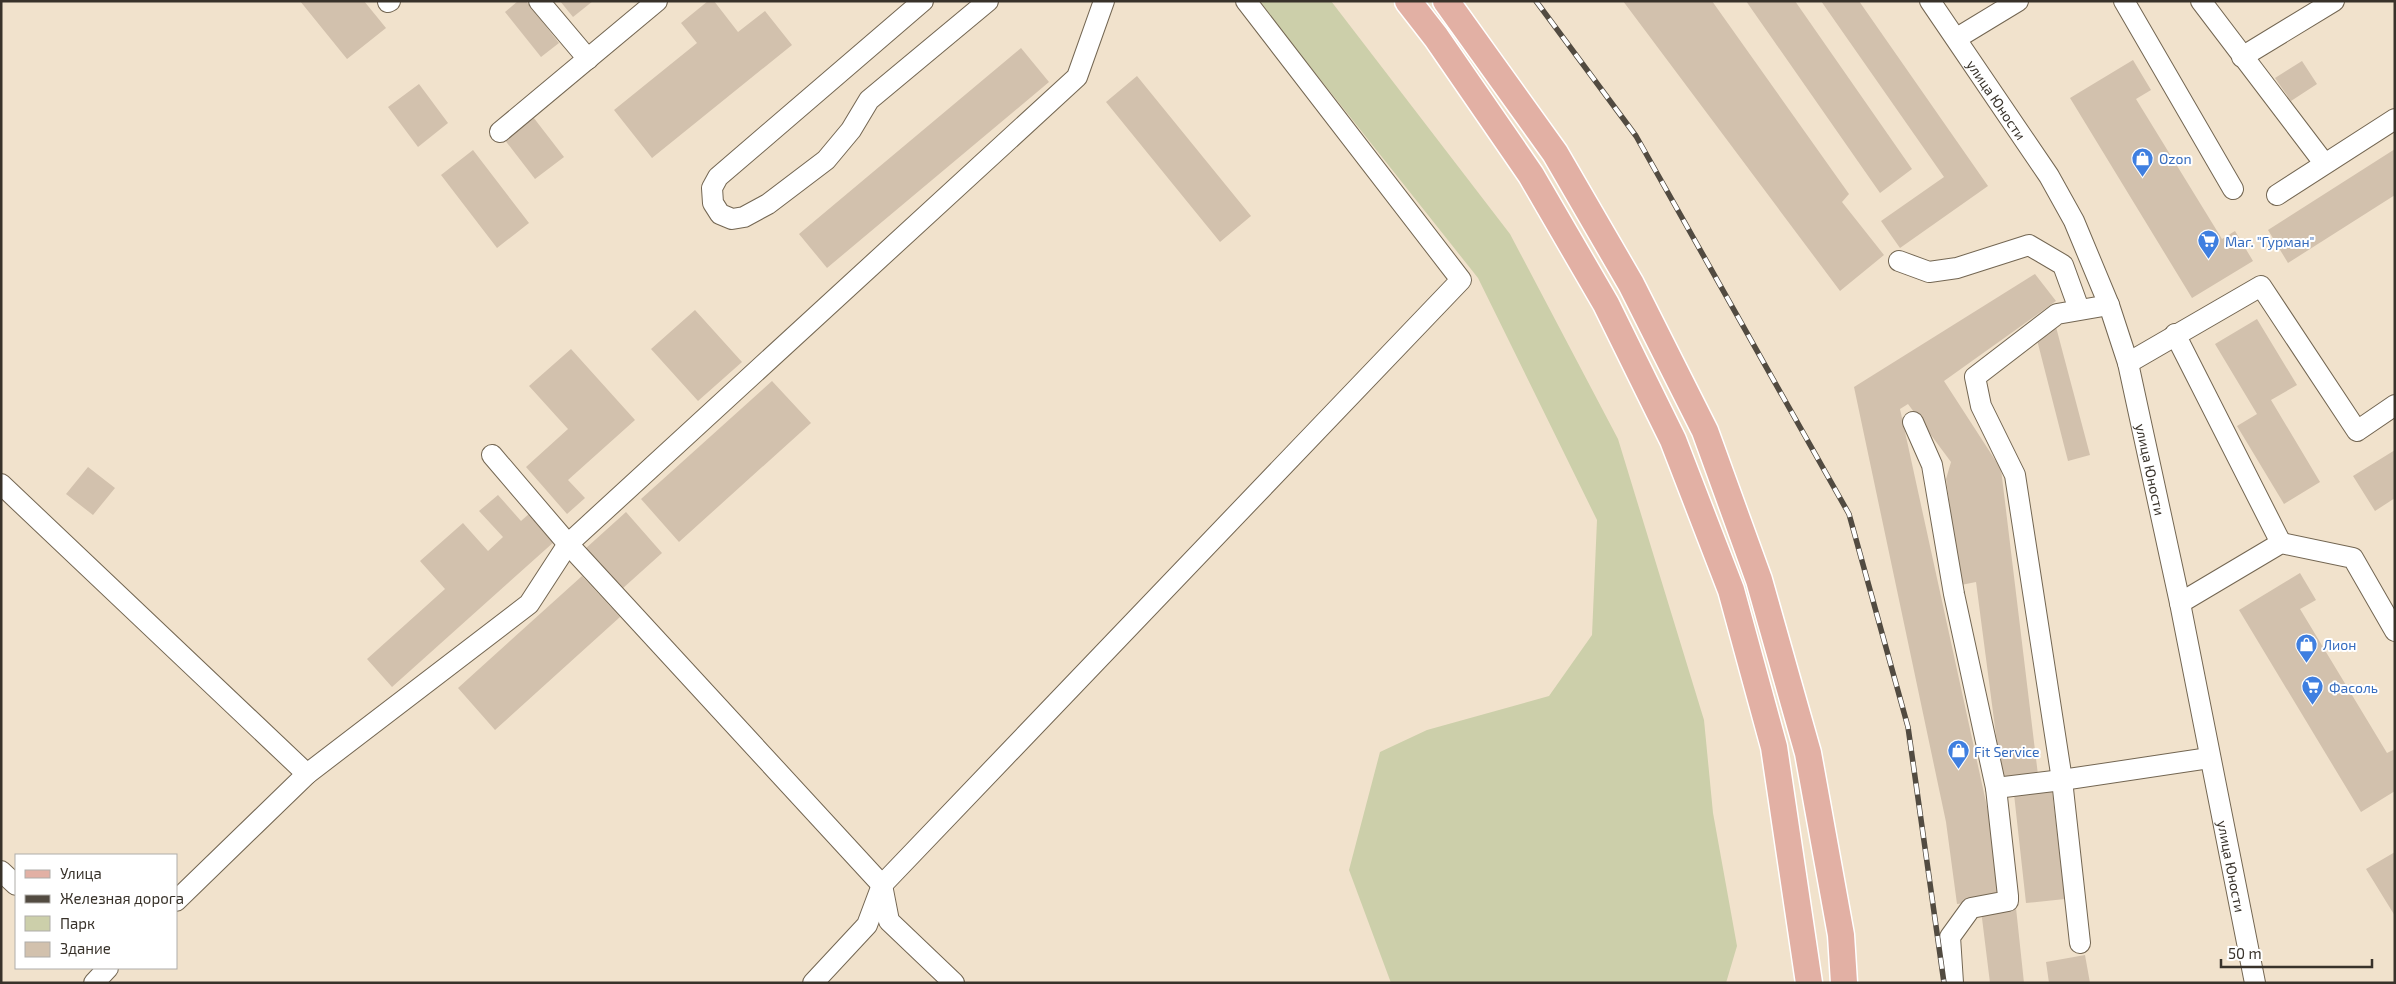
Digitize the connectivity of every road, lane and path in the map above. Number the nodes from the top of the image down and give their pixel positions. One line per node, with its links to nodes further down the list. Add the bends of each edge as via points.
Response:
1 (539, 1): 16 (street)
2 (657, 1): 16 (street)
3 (923, 1): 4 (street, via 718,177 712,188 713,203 720,214 732,220 744,217 826,160 851,130 869,100)
4 (988, 1)
5 (1104, 1): 32 (street, via 1077,77)
6 (1246, 1): 42 (street, via 1461,280)
7 (1408, 1): 40 (main road, via 1531,175 1606,304 1673,440 1731,590 1772,738)
8 (1446, 1): 49 (main road, via 1555,153 1630,284 1705,431 1759,580 1808,753 1841,935)
9 (1930, 1): 14 (street, улица Юности)
10 (2018, 1): 14 (street)
11 (2124, 1): 20 (street)
12 (2201, 1): 15 (street)
13 (2334, 1): 15 (street)
14 (1956, 38): 23 (street, улица Юности, via 2049,176 2074,221)
15 (2242, 57): 19 (street)
16 (588, 59): 18 (street)
17 (2395, 119): 19 (street)
18 (500, 132)
19 (2324, 163): 21 (street)
20 (2233, 189)
21 (2277, 195)
22 (1899, 261): 24 (street, via 1929,272 1957,268 2029,245 2063,266)
23 (2109, 305): 24 (street); 26 (street, улица Юности)
24 (2079, 309): 37 (street, via 2057,314 1975,377 1981,406 2015,475)
25 (2175, 334): 26 (street); 27 (street, via 2261,286 2357,431); 31 (street)
26 (2128, 363): 33 (street, улица Юности)
27 (2395, 406)
28 (1913, 422): 38 (street, via 1932,465 1954,594)
29 (492, 455): 32 (street)
30 (1, 484): 36 (street)
31 (2280, 543): 33 (street); 34 (street, via 2353,558)
32 (568, 544): 36 (street, via 529,604); 42 (street)
33 (2180, 603): 35 (street, улица Юности)
34 (2395, 631)
35 (2209, 758): 37 (street); 51 (street, улица Юности)
36 (307, 774): 43 (street)
37 (2062, 780): 38 (street); 44 (street)
38 (1996, 788): 50 (street, via 2008,901 1970,908 1950,937)
39 (1, 871): 41 (street)
40 (1795, 881): 47 (main road); 48 (main road)
41 (15, 884)
42 (882, 885): 45 (street, via 867,925); 46 (street, via 889,921)
43 (178, 899)
44 (2080, 943)
45 (813, 983)
46 (954, 983)
47 (1795, 983)
48 (1809, 983)
49 (1844, 983)
50 (1953, 983)
51 (2255, 983)

